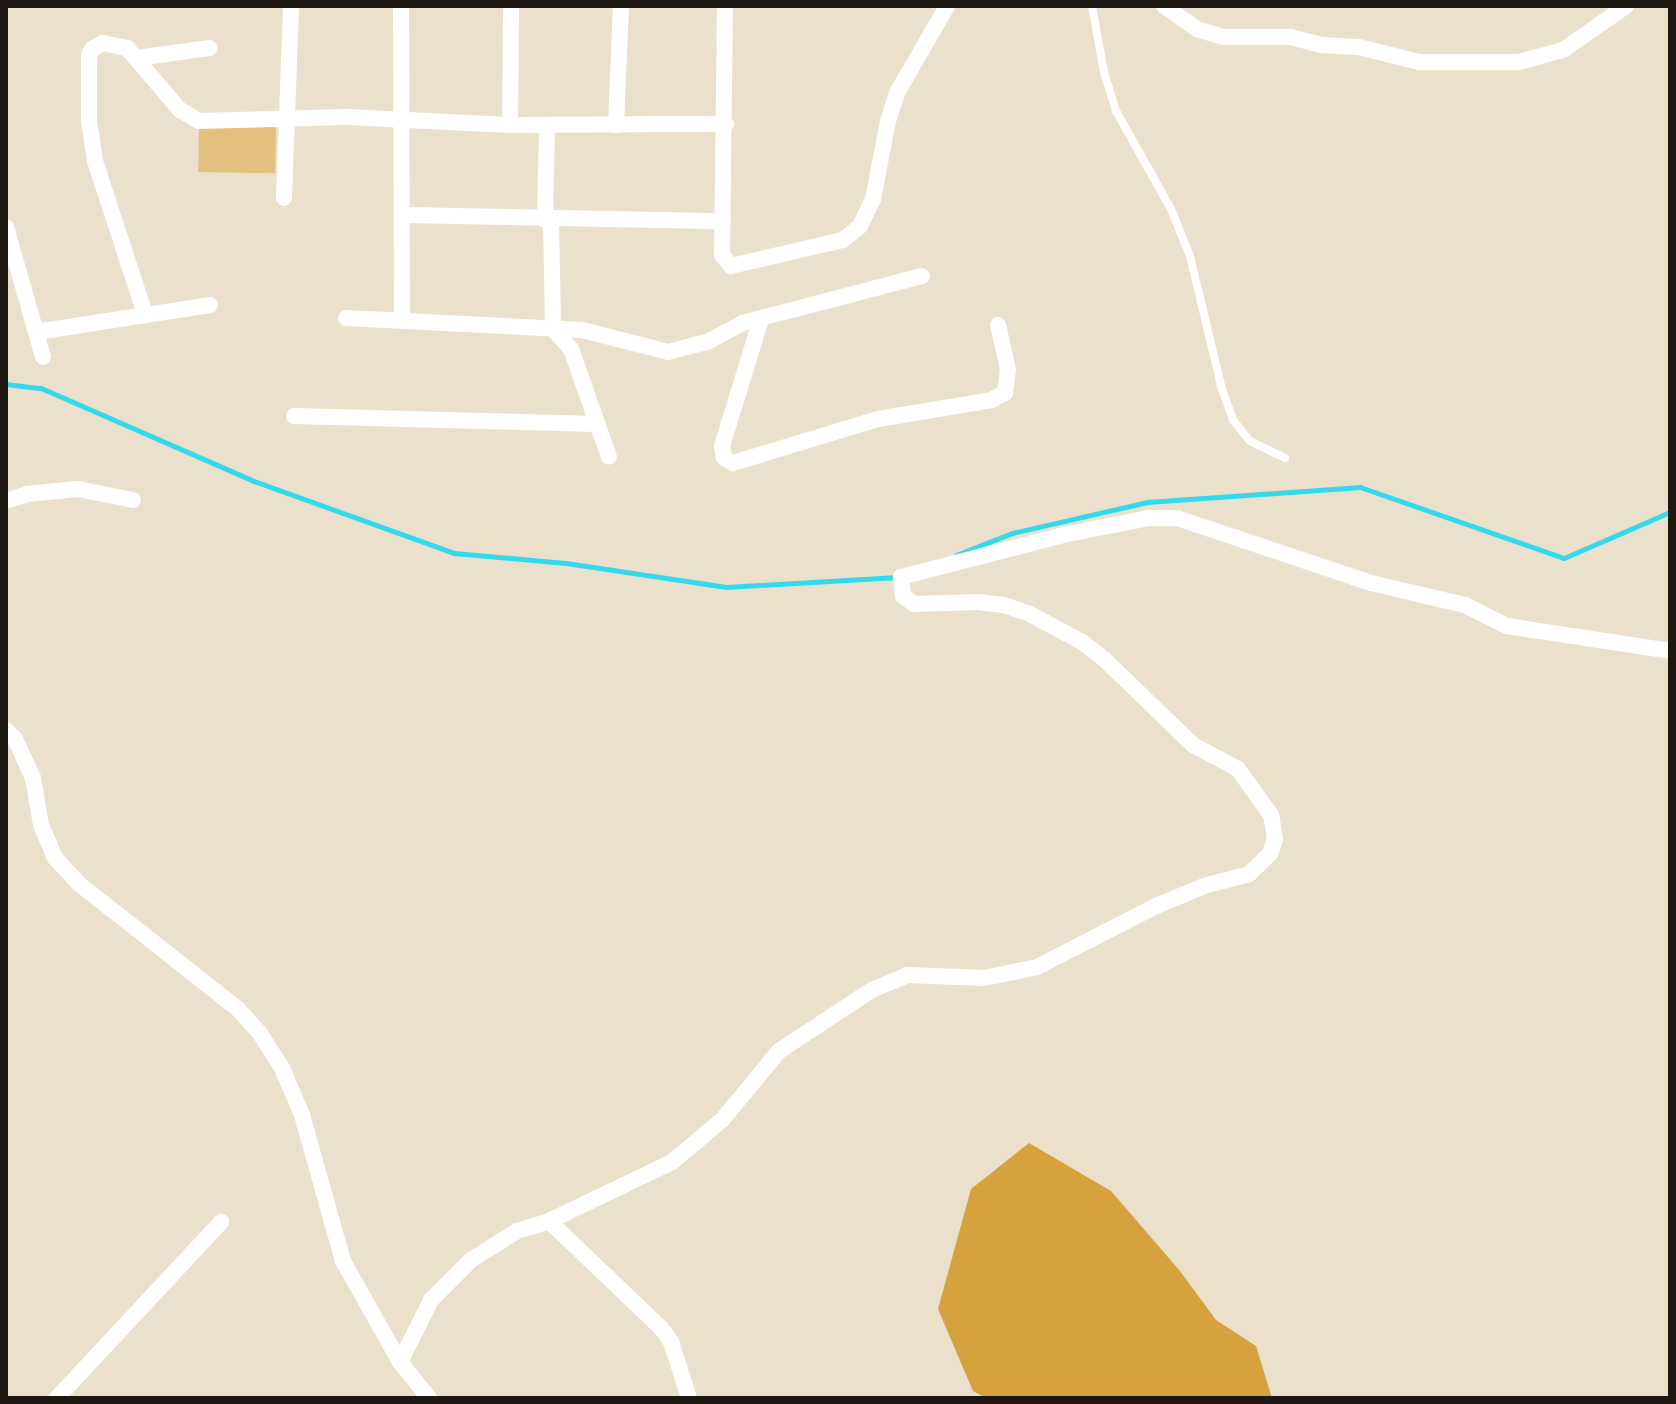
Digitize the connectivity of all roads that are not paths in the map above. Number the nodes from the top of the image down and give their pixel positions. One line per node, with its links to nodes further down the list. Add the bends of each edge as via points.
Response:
1 (291, 6): 12 (street)
2 (401, 6): 13 (street)
3 (511, 6): 15 (street)
4 (621, 6): 17 (street)
5 (725, 6): 14 (street)
6 (947, 6): 21 (street, via 898,91 873,199 860,226 843,240 731,266 722,255)
7 (1092, 6): 36 (lane, via 1116,111 1171,209 1190,256 1233,420 1250,441)
8 (1164, 6): 9 (street, via 1197,29 1224,37 1291,37 1419,62 1519,62 1563,50)
9 (1626, 6)
10 (209, 48): 11 (street)
11 (137, 58): 12 (street, via 180,110 199,121); 25 (street, via 120,44 92,49 89,121 95,161)
12 (289, 119): 13 (street); 18 (street)
13 (401, 119): 15 (street); 19 (street)
14 (726, 124): 17 (street); 21 (street)
15 (510, 125): 16 (street)
16 (547, 125): 17 (street); 20 (street)
17 (616, 125)
18 (284, 198)
19 (403, 215): 20 (street); 28 (street)
20 (548, 220): 21 (street); 30 (street)
21 (723, 221)
22 (6, 227): 31 (street)
23 (922, 276): 27 (street)
24 (210, 305): 25 (street)
25 (145, 314): 31 (street)
26 (346, 318): 28 (street)
27 (761, 319): 29 (street, via 722,446 724,458 733,463 878,419 991,400 1005,393 1008,370); 30 (street, via 668,352 599,333)
28 (402, 320): 30 (street)
29 (998, 325)
30 (553, 329): 34 (street, via 571,349)
31 (36, 332): 32 (street)
32 (43, 357)
33 (294, 416): 34 (street)
34 (595, 424): 35 (street)
35 (609, 457)
36 (1285, 458)
37 (133, 500): 38 (street, via 78,489)
38 (6, 501)
39 (1670, 651): 41 (street, via 1507,626 1465,605 1371,583 1177,518 1149,518 1063,535 901,577 903,596 914,604 1003,605 1082,642 1193,745 1238,769 1271,815 1275,839 1270,854 1249,874 1156,906 1037,967 984,978 908,975 889,981 779,1051 722,1120 672,1162)
40 (6, 730): 43 (street, via 33,778 41,825 55,858 78,883 238,1009 282,1068 302,1115 343,1261)
41 (549, 1221): 43 (street, via 517,1231 449,1279 431,1300); 46 (street, via 662,1329)
42 (221, 1222): 44 (street)
43 (400, 1362): 45 (street)
44 (57, 1398)
45 (429, 1398)
46 (689, 1398)

